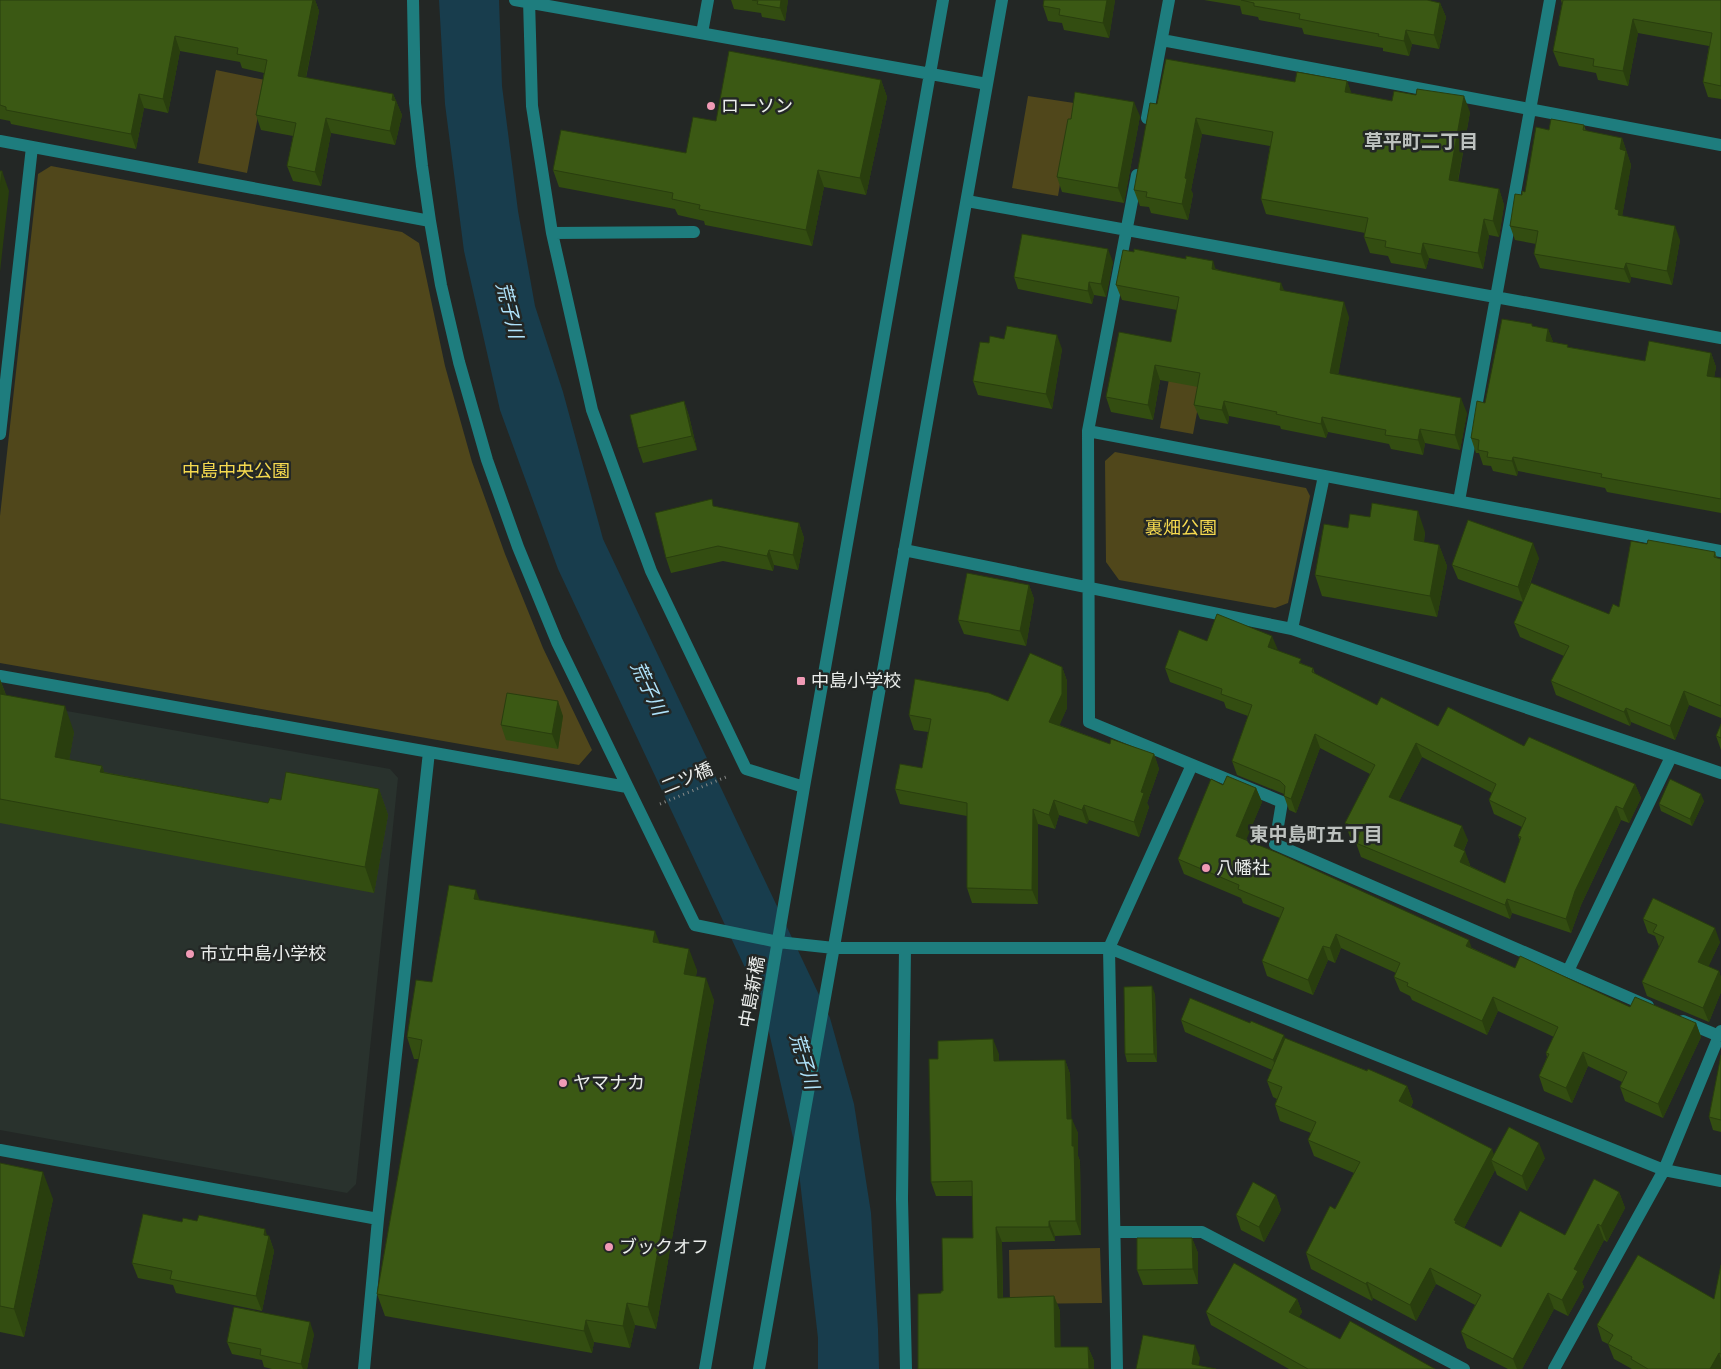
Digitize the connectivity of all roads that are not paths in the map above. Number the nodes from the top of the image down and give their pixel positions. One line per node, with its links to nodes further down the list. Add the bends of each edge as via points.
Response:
1 (413, 0): 20 (street, via 415,103)
2 (515, 0): 8 (street)
3 (708, 0): 9 (street)
4 (943, 0): 11 (street, 中島新橋)
5 (1002, 0): 12 (street)
6 (1169, 0): 10 (street)
7 (1550, 0): 13 (street)
8 (529, 1): 9 (street); 23 (street, via 532,106)
9 (702, 33): 11 (street)
10 (1162, 40): 13 (street); 14 (street)
11 (930, 74): 12 (street); 40 (street, 中島新橋)
12 (987, 84): 19 (street)
13 (1530, 109): 16 (street); 24 (street)
14 (1144, 135)
15 (0, 141): 17 (street)
16 (1721, 145)
17 (32, 147): 20 (street); 27 (street)
18 (1139, 163): 21 (street)
19 (967, 201): 21 (street); 30 (street)
20 (430, 221): 39 (street, via 459,362 487,460 556,642)
21 (1127, 230): 24 (street); 26 (street)
22 (694, 232): 23 (street)
23 (552, 233): 40 (street, via 592,410 651,571 746,769)
24 (1496, 297): 25 (street); 29 (street)
25 (1721, 338)
26 (1088, 431): 28 (street); 32 (street)
27 (0, 434)
28 (1324, 476): 29 (street); 33 (street)
29 (1459, 501): 31 (street)
30 (904, 550): 32 (street); 42 (street)
31 (1721, 551)
32 (1088, 587): 33 (street); 37 (street, via 1089,722)
33 (1292, 629): 36 (street)
34 (0, 676): 35 (street)
35 (429, 752): 39 (street); 52 (street)
36 (1671, 757): 38 (street); 45 (street)
37 (1192, 765): 44 (street); 45 (street, via 1282,802 1275,844)
38 (1721, 773)
39 (627, 787): 41 (street, 中島新橋, via 695,925)
40 (804, 787): 41 (street, 中島新橋)
41 (778, 942): 42 (street, 中島新橋); 55 (street, 中島新橋)
42 (834, 948): 43 (street, 中島新橋); 56 (street)
43 (905, 948): 44 (street, 中島新橋); 57 (street, via 902,1199)
44 (1109, 948): 50 (street); 53 (street)
45 (1568, 971): 46 (street)
46 (1657, 1010)
47 (1674, 1017): 48 (street)
48 (1720, 1034): 50 (street)
49 (0, 1150): 52 (street)
50 (1664, 1170): 51 (street); 60 (street)
51 (1721, 1181)
52 (378, 1219): 54 (street)
53 (1114, 1232): 58 (street); 59 (street, via 1202,1232)
54 (364, 1369)
55 (705, 1369)
56 (759, 1369)
57 (906, 1369)
58 (1117, 1369)
59 (1464, 1369)
60 (1554, 1369)

